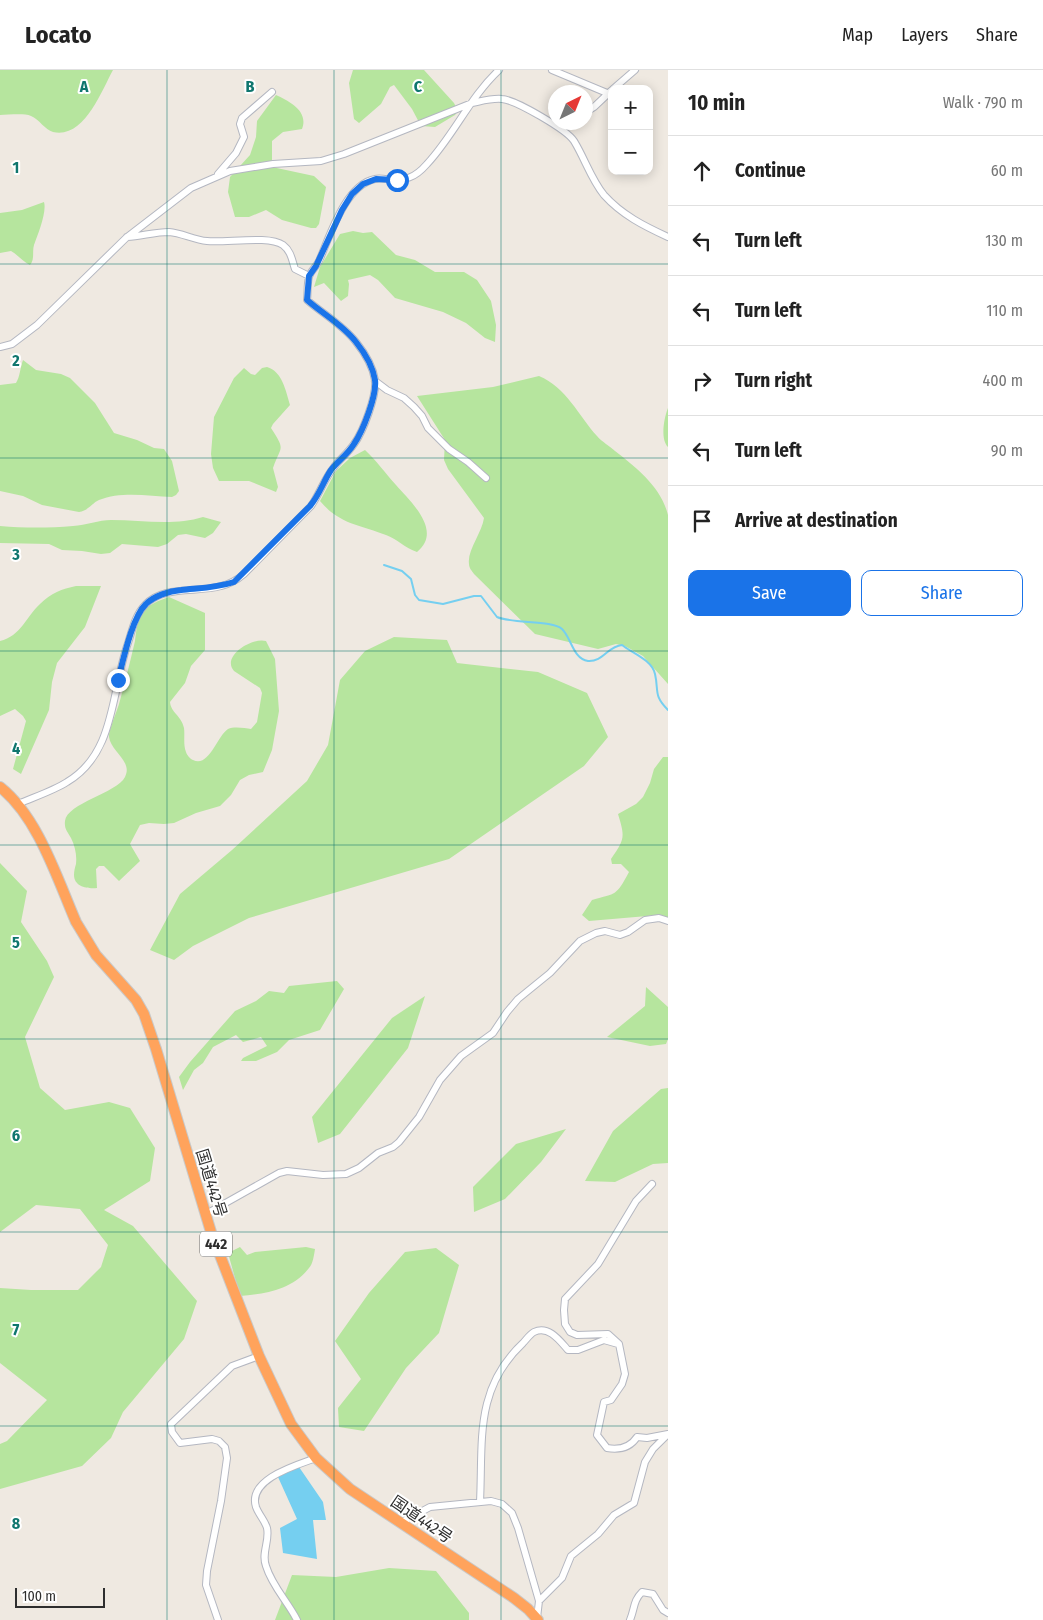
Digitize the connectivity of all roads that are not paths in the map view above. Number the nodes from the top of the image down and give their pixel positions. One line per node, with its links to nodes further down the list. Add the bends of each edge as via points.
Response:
1 (499, 70): 8 (street)
2 (552, 70): 5 (street)
3 (635, 70): 4 (street)
4 (618, 85)
5 (608, 90)
6 (272, 92): 12 (street, via 242,118 240,124 244,137)
7 (608, 94): 9 (street)
8 (472, 103): 10 (street, via 505,99); 12 (street, via 321,161 252,166); 15 (street, via 416,176 397,180 376,179 363,184 352,194)
9 (593, 108)
10 (548, 118)
11 (566, 130): 13 (street, via 604,194 626,215)
12 (218, 175): 14 (street, via 191,188)
13 (668, 237)
14 (126, 238): 15 (street, via 172,232 204,241 257,239 276,242 290,254 295,269); 16 (street, via 37,326 12,344)
15 (309, 276): 17 (street, via 307,300 356,342 372,369)
16 (0, 347)
17 (375, 381): 18 (street, via 404,398 449,449); 20 (street, via 369,413 353,446 327,476 310,506 244,574 220,587 171,592 144,605 125,651 102,744 92,760 67,783)
18 (486, 478)
19 (0, 787): 20 (highway, 国道442号 / 442)
20 (18, 804): 23 (highway, 国道442号 / 442, via 39,837 84,937 144,1014)
21 (668, 921): 23 (street, via 658,918 645,920 620,935 605,931 580,941 550,973 518,999 493,1033 461,1056 440,1080 420,1117 399,1142 359,1168 346,1174 279,1173)
22 (652, 1184): 24 (street, via 631,1209 598,1264 565,1299 565,1324 570,1332 577,1335 608,1334)
23 (206, 1214): 25 (highway, 国道442号 / 442)
24 (619, 1344): 27 (street, via 604,1340 578,1350 568,1350 556,1337 544,1331 534,1332 513,1352 492,1384 484,1413); 29 (street, via 626,1374 611,1400 604,1402 597,1435 607,1448 618,1450 632,1444 637,1437 668,1434 645,1462 634,1503 614,1515 598,1534 571,1556 562,1578)
25 (259, 1356): 26 (highway, 国道442号 / 442, via 291,1424); 32 (street, via 232,1366 171,1424 172,1432 180,1443 212,1439 225,1447 227,1458 206,1585)
26 (316, 1458): 28 (highway, 国道442号 / 442, via 350,1489); 33 (street, via 277,1472 260,1487 256,1496 256,1507 267,1528 265,1566)
27 (480, 1502): 28 (street, via 430,1507); 29 (street, via 502,1504 512,1513)
28 (400, 1523): 31 (highway, 国道442号 / 442, via 514,1598)
29 (539, 1601): 31 (street)
30 (668, 1613): 34 (street, via 653,1594 642,1592 635,1599)
31 (538, 1619)
32 (218, 1620)
33 (297, 1620)
34 (630, 1620)

